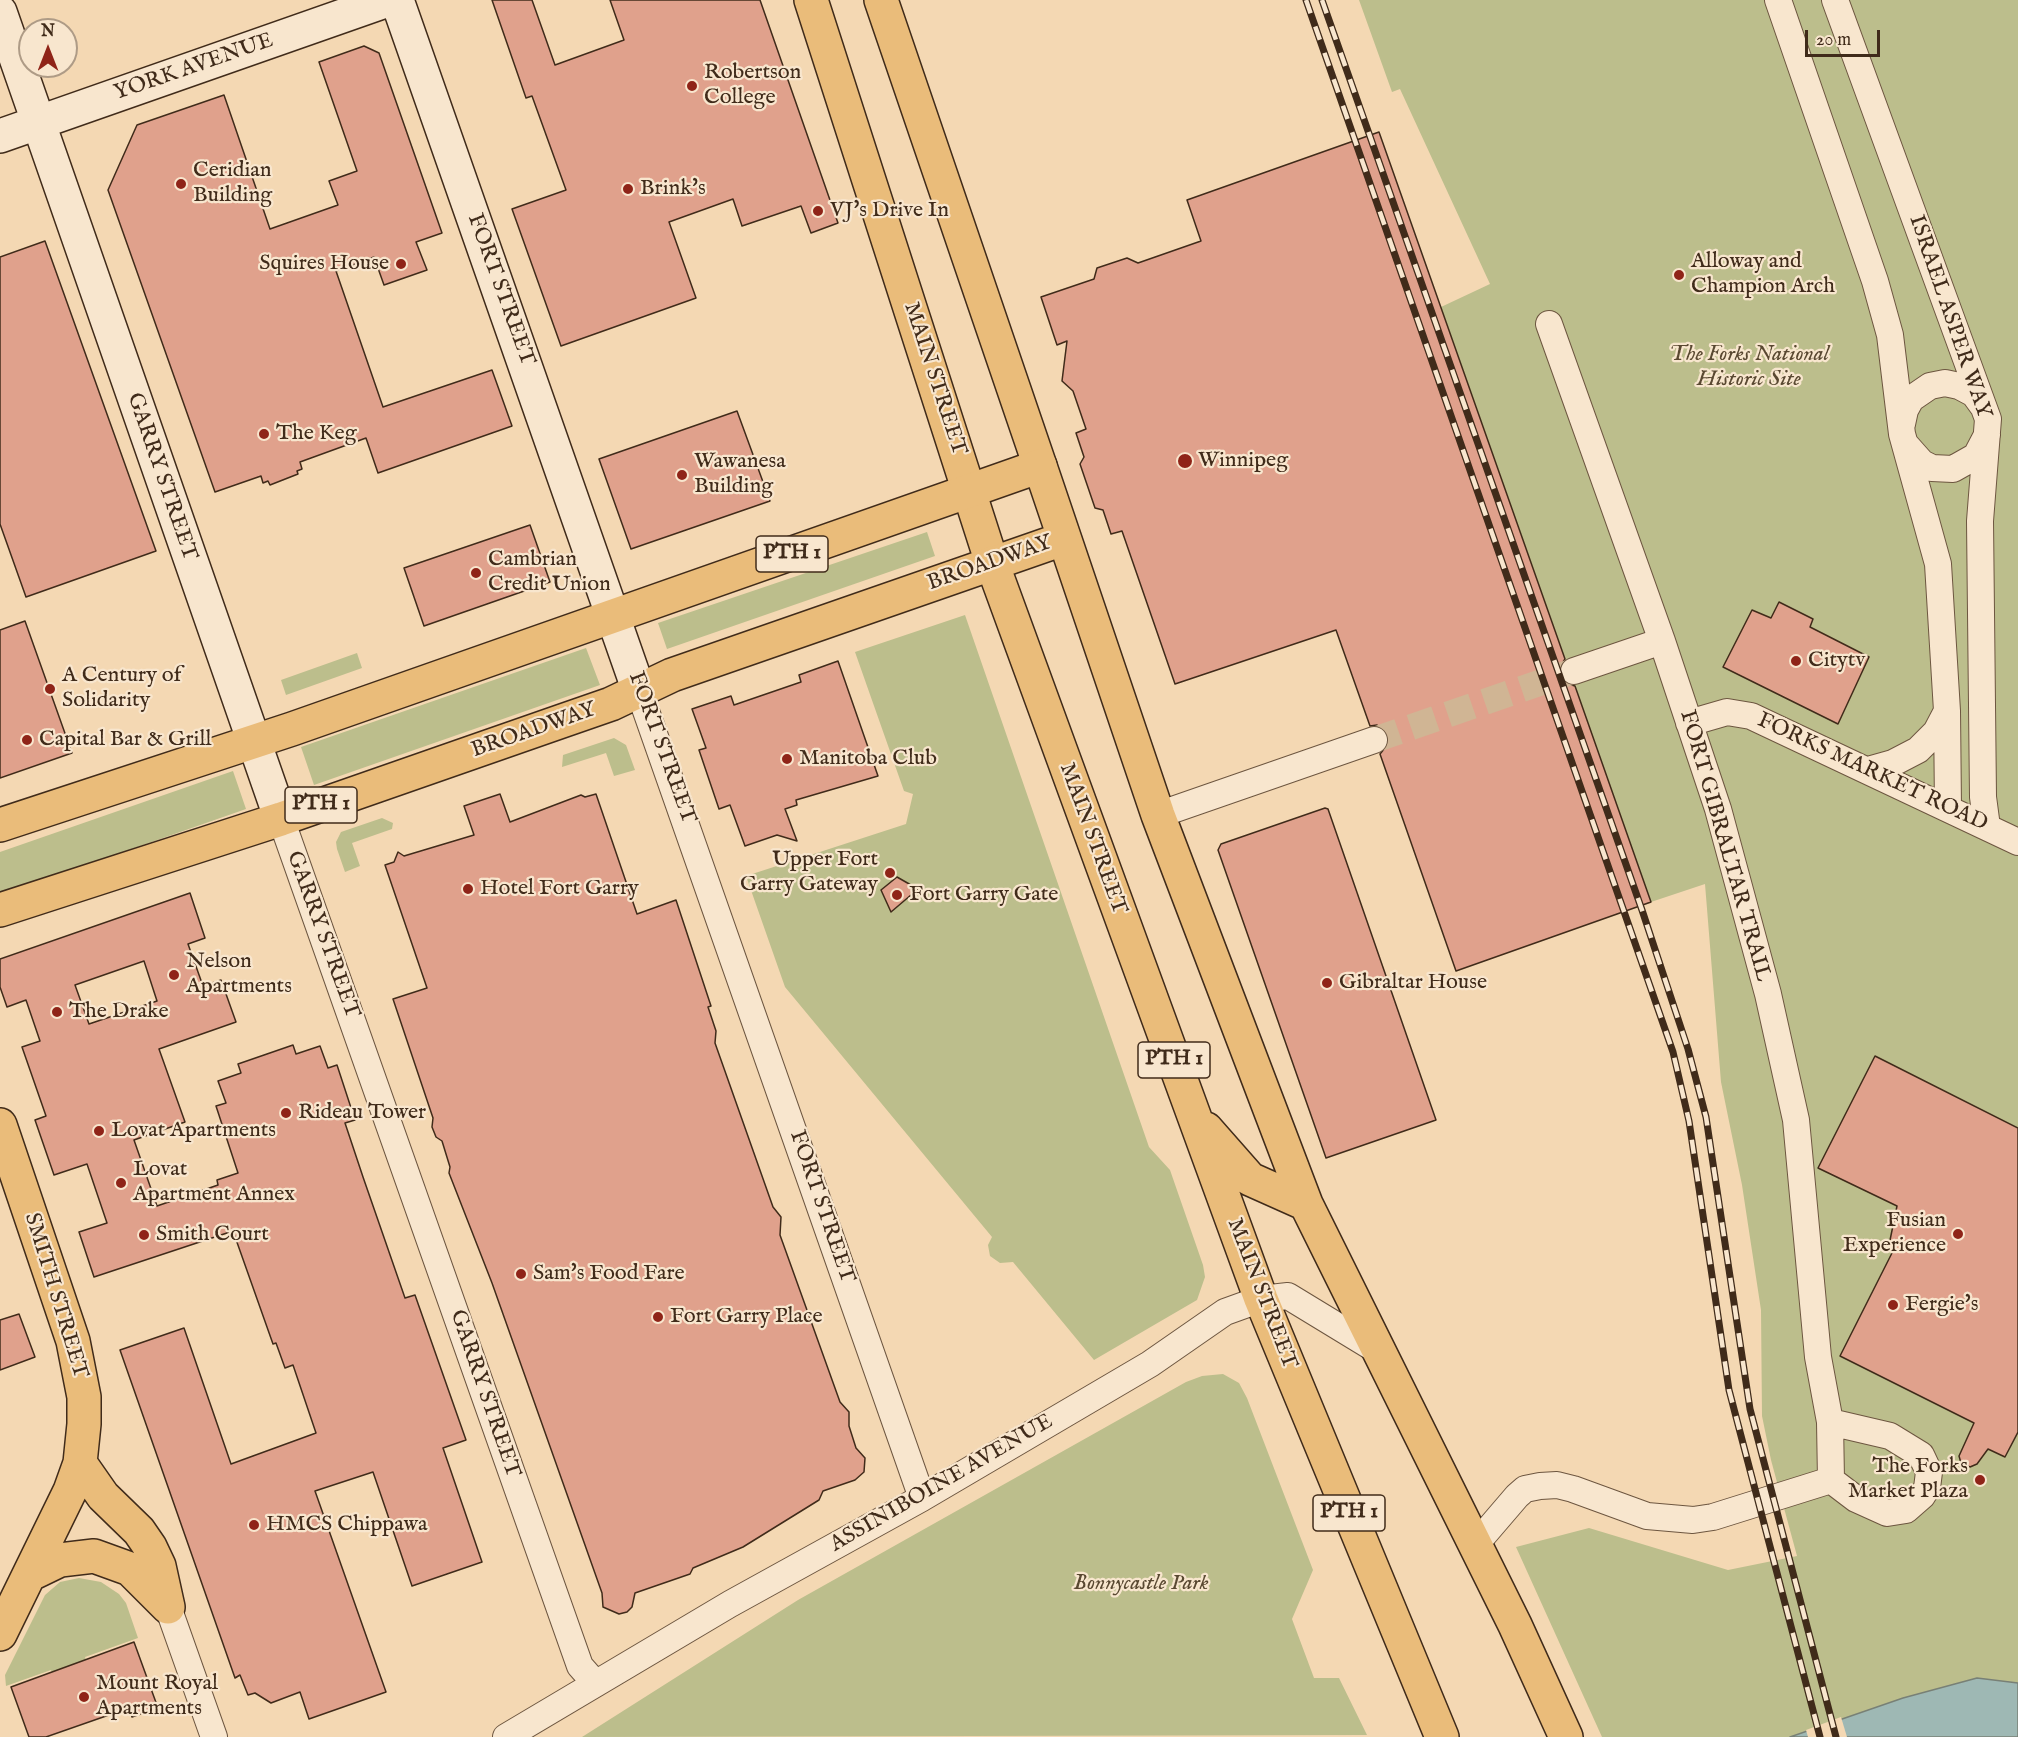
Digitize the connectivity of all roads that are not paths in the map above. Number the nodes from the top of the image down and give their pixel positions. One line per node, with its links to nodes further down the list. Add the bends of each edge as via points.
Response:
1 (388, 0): 8 (street, YORK AVENUE)
2 (397, 0): 18 (street, FORT STREET)
3 (811, 0): 15 (main road, MAIN STREET)
4 (881, 0): 14 (main road)
5 (1778, 0): 12 (street, via 1875,281 1890,335)
6 (1835, 0): 11 (street, ISRAEL ASPER WAY)
7 (0, 12): 8 (street, GARRY STREET)
8 (37, 123): 9 (street, YORK AVENUE); 25 (street, GARRY STREET)
9 (0, 136)
10 (1549, 324): 19 (street, FORT GIBRALTAR TRAIL)
11 (1983, 407): 12 (street, via 1974,394 1959,386 1930,386 1911,399 1905,410); 13 (street, ISRAEL ASPER WAY)
12 (1904, 434): 13 (street, via 1922,463 1932,468 1953,469 1976,456); 22 (street, via 1938,564)
13 (1988, 434): 31 (street, ISRAEL ASPER WAY, via 1980,521 1983,797)
14 (1040, 466): 15 (main road, PTH 1); 16 (main road, PTH 1)
15 (969, 491): 17 (main road, MAIN STREET); 18 (main road, PTH 1)
16 (1063, 539): 17 (main road, BROADWAY); 28 (main road, PTH 1)
17 (992, 563): 21 (main road, BROADWAY / PTH 1, via 672,675); 34 (main road, MAIN STREET / PTH 1)
18 (615, 617): 21 (street, FORT STREET); 25 (main road, PTH 1)
19 (1662, 641): 20 (street); 23 (street, FORT GIBRALTAR TRAIL)
20 (1574, 671)
21 (639, 691): 29 (main road, BROADWAY / PTH 1); 42 (street, FORT STREET)
22 (1947, 711): 26 (street, via 1936,732 1918,750); 27 (street)
23 (1689, 723): 26 (street, FORKS MARKET ROAD, via 1727,712 1742,713); 39 (street, FORT GIBRALTAR TRAIL, via 1726,834 1796,1120 1818,1358)
24 (1374, 740): 28 (street)
25 (254, 742): 29 (street, GARRY STREET); 30 (main road, PTH 1)
26 (1868, 770): 27 (street, FORKS MARKET ROAD)
27 (1948, 808): 31 (street, FORKS MARKET ROAD)
28 (1158, 815): 36 (main road, PTH 1)
29 (281, 819): 33 (main road, BROADWAY / PTH 1); 47 (street, GARRY STREET, via 580,1666)
30 (0, 825)
31 (1987, 827): 32 (street, FORKS MARKET ROAD)
32 (2018, 842)
33 (0, 910)
34 (1194, 1114): 36 (main road, via 1250,1179); 37 (main road, MAIN STREET / PTH 1)
35 (0, 1125): 40 (main road, SMITH STREET, via 79,1369 84,1424)
36 (1306, 1204): 38 (main road, PTH 1)
37 (1261, 1299): 38 (street, ASSINIBOINE AVENUE, via 1288,1296); 42 (street, ASSINIBOINE AVENUE, via 1226,1311 1150,1364); 50 (main road, MAIN STREET / PTH 1)
38 (1380, 1352): 43 (main road, PTH 1)
39 (1830, 1422): 41 (street, FORT GIBRALTAR TRAIL); 41 (street, via 1890,1436 1921,1455 1929,1472 1922,1496 1898,1513 1874,1508)
40 (80, 1463): 44 (main road, SMITH STREET); 45 (main road, via 103,1496 140,1531 150,1547 159,1566)
41 (1831, 1480): 43 (street, via 1693,1520 1647,1516 1573,1489 1540,1486 1525,1489 1517,1496)
42 (922, 1498): 47 (street, ASSINIBOINE AVENUE)
43 (1475, 1545): 51 (main road, PTH 1)
44 (29, 1575): 45 (main road, via 60,1560 94,1556 130,1569); 46 (main road, SMITH STREET)
45 (168, 1607): 48 (street)
46 (0, 1634)
47 (595, 1683): 49 (street, ASSINIBOINE AVENUE)
48 (214, 1737)
49 (506, 1737)
50 (1442, 1737)
51 (1566, 1737)

